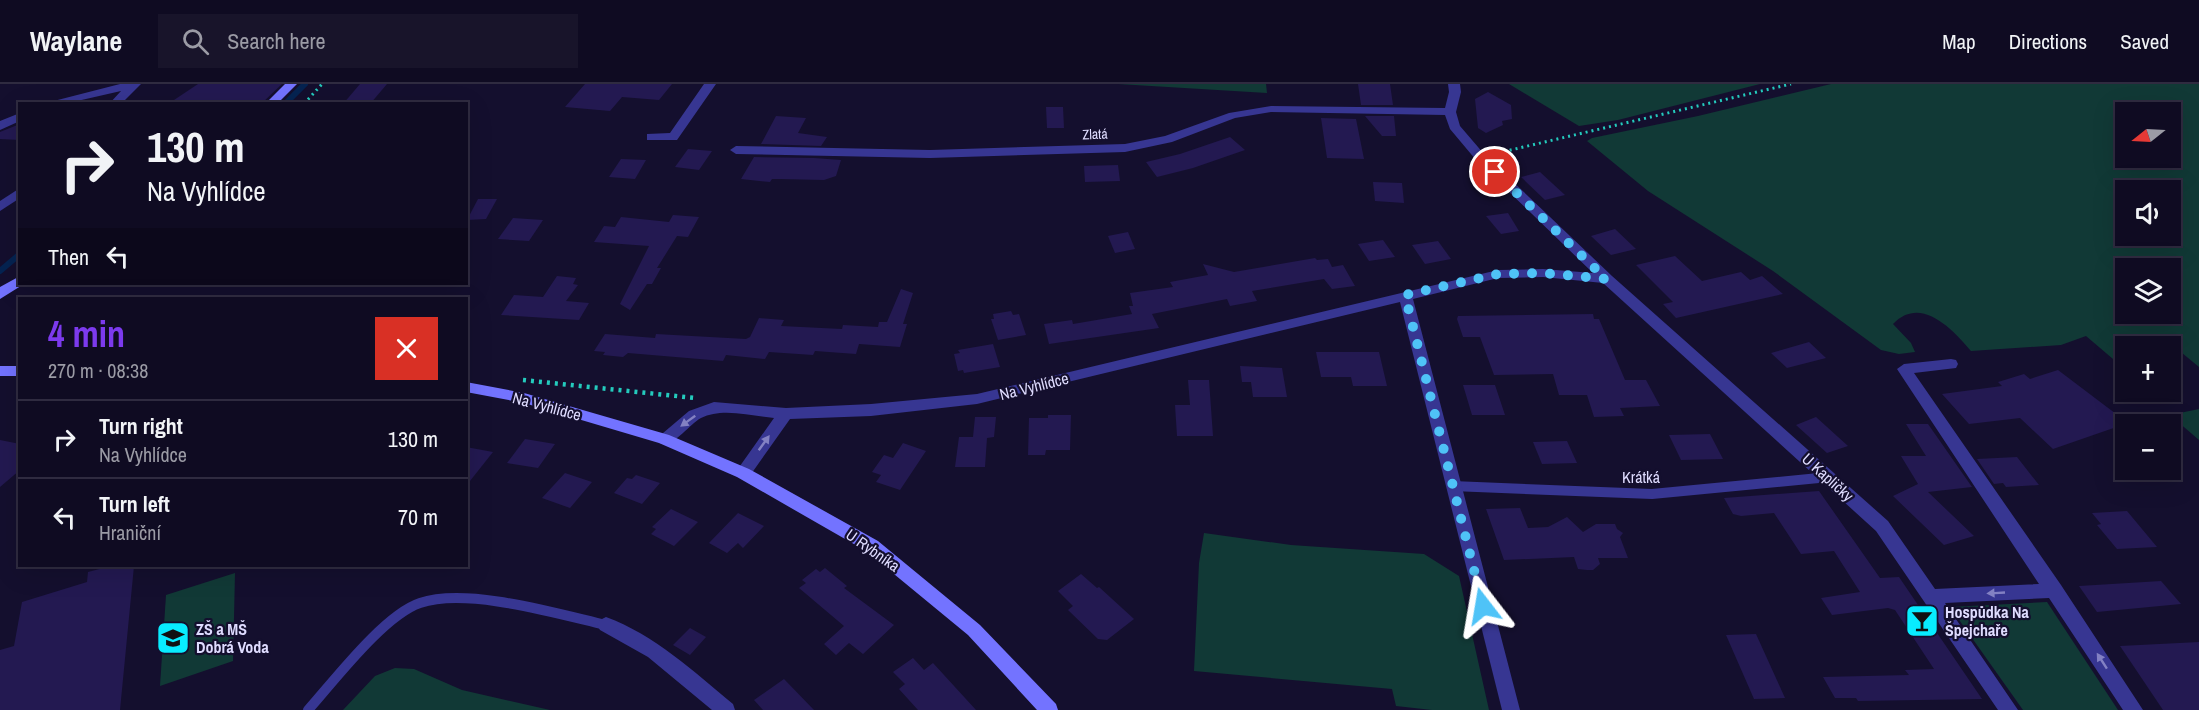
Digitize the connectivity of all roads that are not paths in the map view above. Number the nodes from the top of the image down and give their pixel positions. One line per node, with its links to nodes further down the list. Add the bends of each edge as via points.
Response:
1 (135, 84): 5 (street); 6 (street)
2 (291, 84): 7 (street)
3 (710, 84): 11 (street, via 673,137)
4 (1454, 84): 8 (street)
5 (56, 102)
6 (116, 102)
7 (272, 102)
8 (1450, 112): 12 (street, Zlatá, via 1271,109 1233,115 1168,140 1125,148 930,154); 15 (street, U Kapličky, via 1454,127 1480,158)
9 (18, 117): 10 (street)
10 (0, 126)
11 (651, 137)
12 (736, 150)
13 (18, 194): 14 (street)
14 (0, 207)
15 (1606, 279): 18 (street, Na Vyhlídce, via 1543,273 1498,274); 26 (street, U Kapličky)
16 (18, 281): 17 (street)
17 (0, 294)
18 (1405, 295): 23 (street, Na Vyhlídce, via 977,399); 27 (street)
19 (1951, 364): 28 (street, via 1904,369)
20 (0, 371): 21 (street)
21 (18, 371)
22 (468, 387): 24 (street, Na Vyhlídce, via 524,398)
23 (786, 414): 24 (street, Na Vyhlídce, one-way to 24, via 714,407 694,415); 25 (street, one-way to 23)
24 (664, 439): 25 (street, U Rybníka)
25 (743, 473): 33 (street, U Rybníka, via 872,546 974,630)
26 (1829, 477): 27 (lane, Krátká, via 1652,494); 29 (street, U Kapličky, via 1882,526)
27 (1452, 486): 34 (street)
28 (2055, 590): 29 (street, one-way to 29); 36 (street, one-way to 28)
29 (1930, 596): 35 (street, U Kapličky)
30 (606, 625): 31 (lane, via 457,598 419,603 385,628); 32 (street, via 651,649)
31 (308, 710)
32 (726, 710)
33 (1049, 710)
34 (1510, 710)
35 (2009, 710)
36 (2134, 710)

